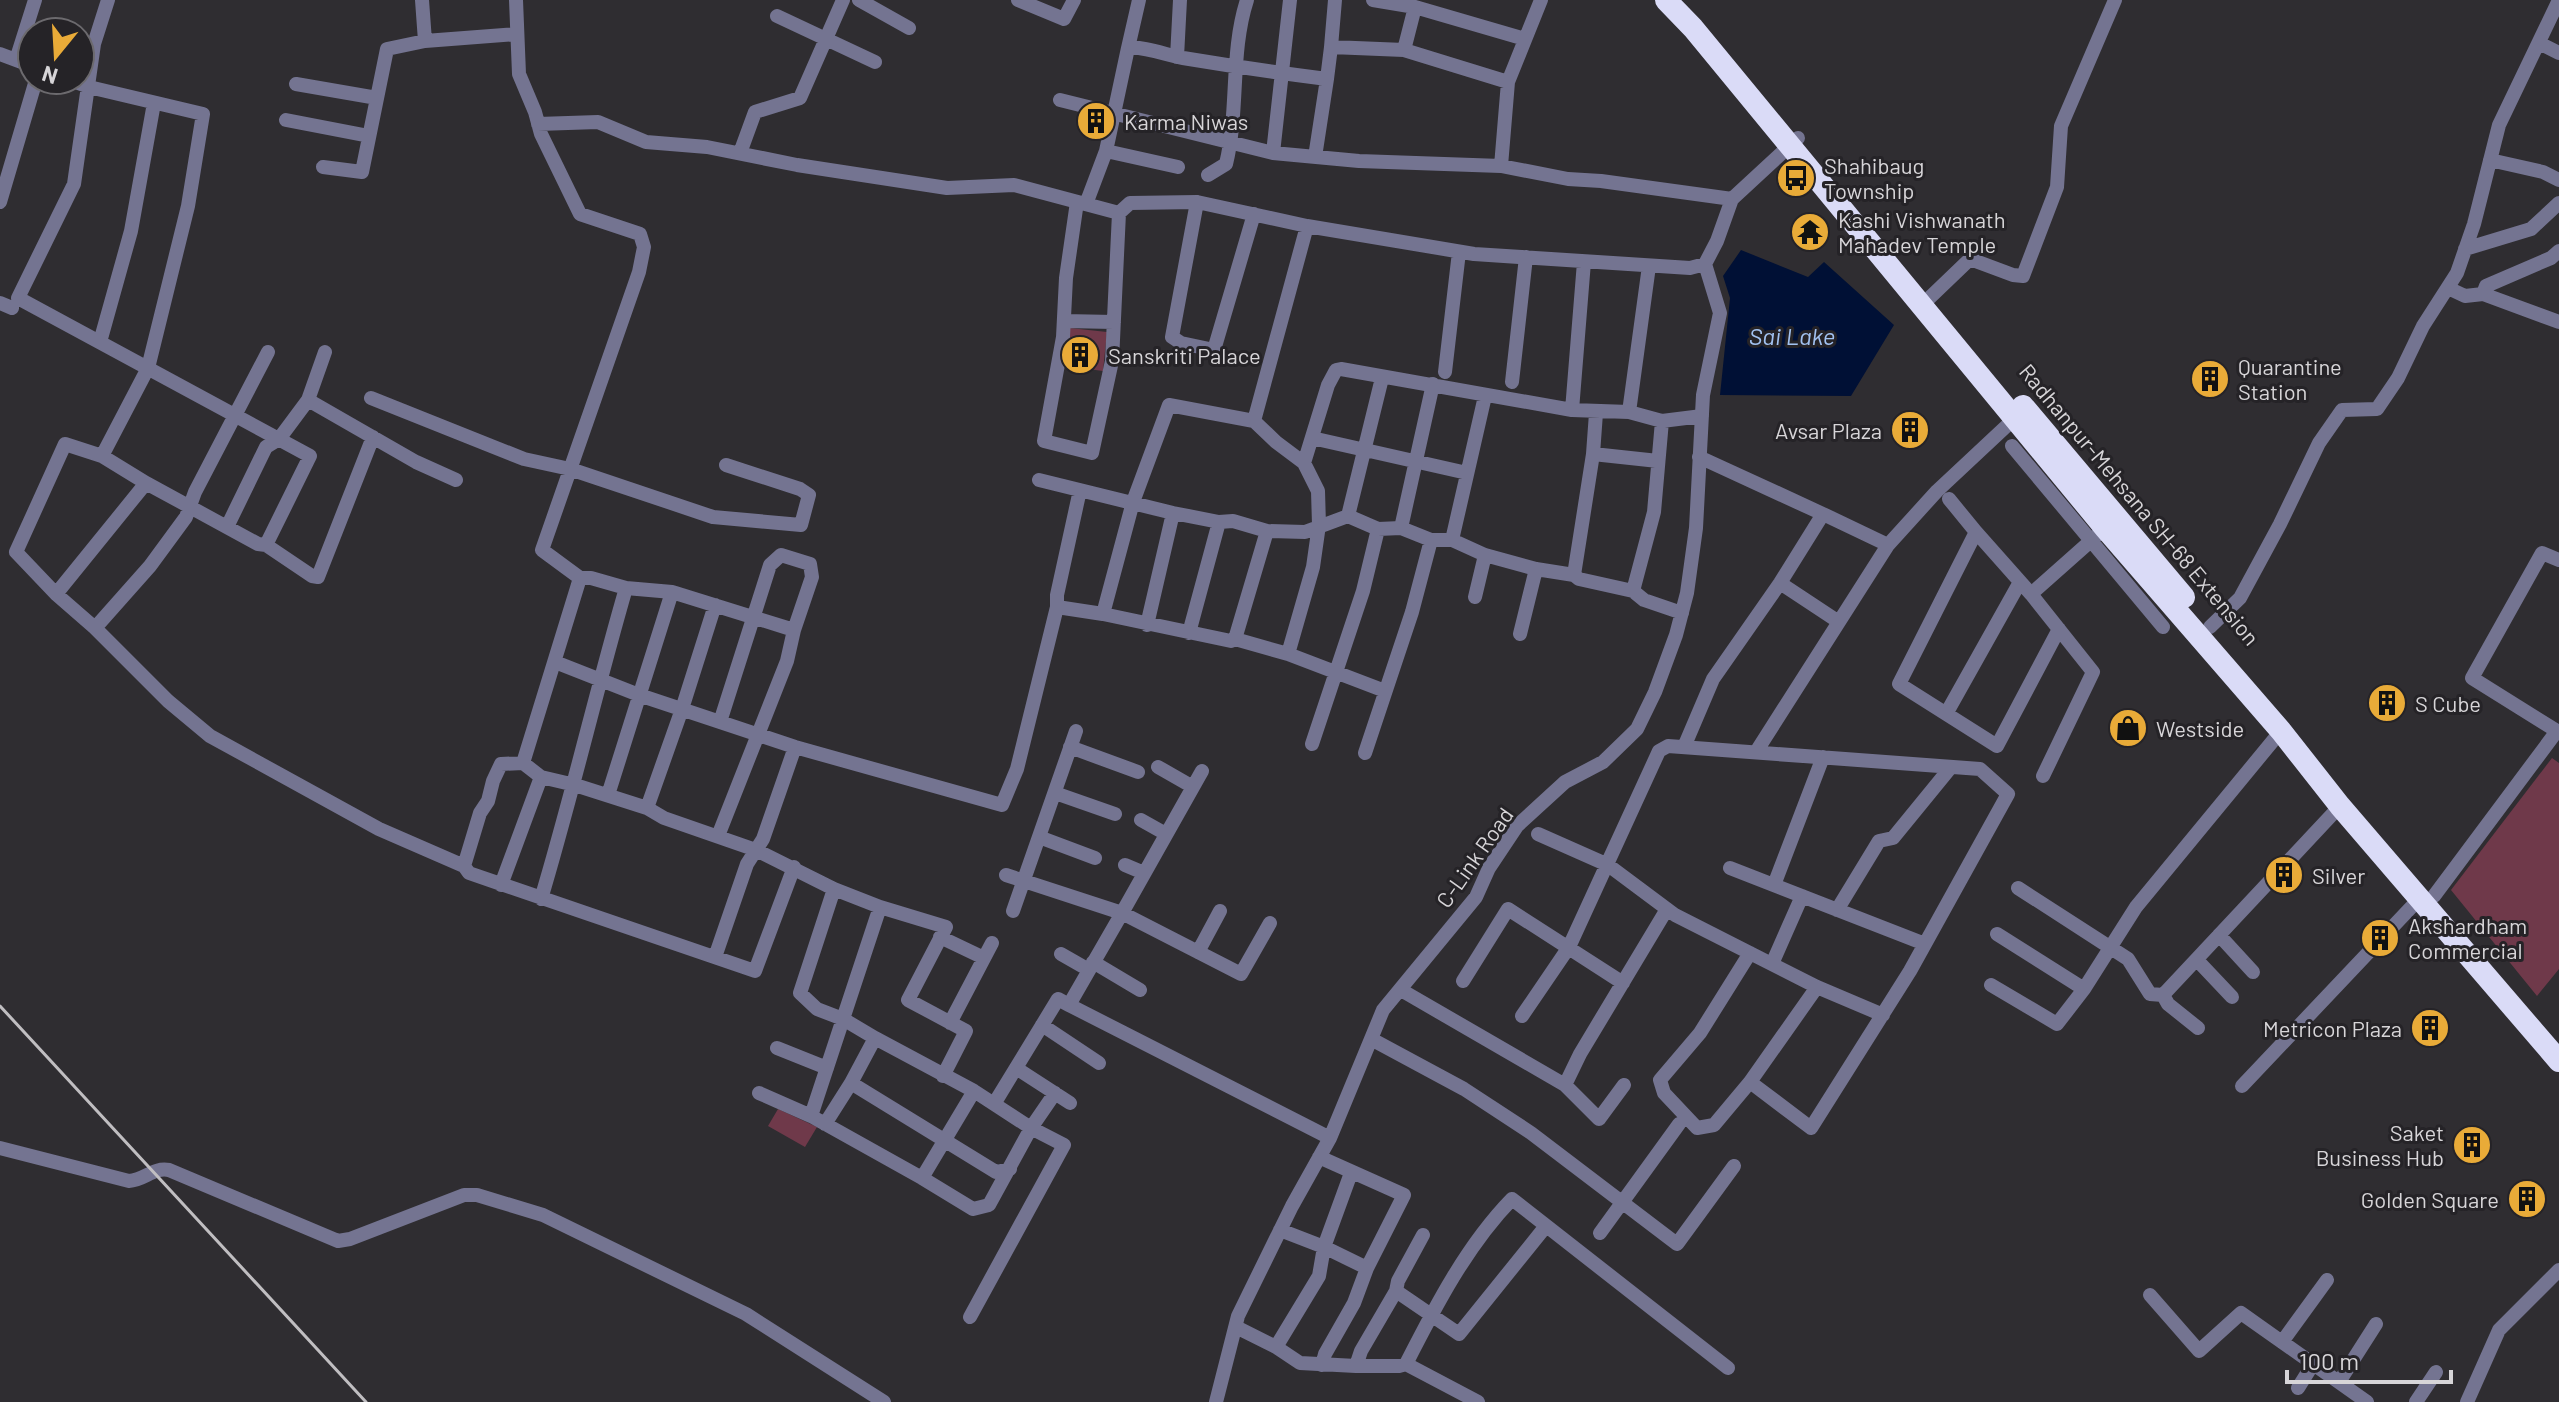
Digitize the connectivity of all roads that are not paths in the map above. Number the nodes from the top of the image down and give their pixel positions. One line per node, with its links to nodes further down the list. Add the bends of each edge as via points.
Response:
1 (108, 0): 23 (street)
2 (422, 0): 26 (street)
3 (516, 0): 22 (street)
4 (843, 0): 24 (street)
5 (859, 0): 21 (street)
6 (1018, 0): 7 (street, via 1064,19)
7 (1074, 0)
8 (1139, 0): 29 (street)
9 (1180, 0): 33 (street)
10 (1247, 0): 36 (street)
11 (1290, 0): 37 (street)
12 (1335, 0): 28 (street)
13 (1541, 0): 25 (street)
14 (1666, 0): 51 (highway)
15 (1684, 0): 51 (highway, Radhanpur-Mehsana SH-68 Extension)
16 (2115, 0): 80 (street, via 2061,126 2057,187 2023,276 1970,259)
17 (2559, 0): 27 (street)
18 (1384, 1): 19 (street)
19 (1415, 7): 25 (street); 30 (street)
20 (777, 16): 24 (street)
21 (909, 28)
22 (517, 34): 26 (street); 49 (street, via 519,74)
23 (96, 38)
24 (826, 39): 35 (street); 54 (street, via 800,98 755,112)
25 (1525, 39): 39 (street)
26 (425, 41): 44 (street, via 387,49)
27 (2539, 43): 31 (street); 57 (street, via 2499,125)
28 (1331, 47): 30 (street); 38 (street)
29 (1128, 48): 33 (street); 47 (street)
30 (1404, 50): 39 (street)
31 (2559, 53)
32 (0, 54): 34 (street)
33 (1177, 57): 36 (street)
34 (16, 60)
35 (875, 62)
36 (1236, 67): 37 (street); 52 (street)
37 (1281, 73): 38 (street); 55 (street)
38 (1327, 79): 56 (street)
39 (1508, 82): 58 (street)
40 (296, 84): 44 (street)
41 (96, 89): 46 (street)
42 (31, 96): 64 (street)
43 (88, 96): 84 (street, via 74,184 18,298)
44 (377, 98): 50 (street)
45 (1060, 100): 47 (street)
46 (154, 103): 84 (street, via 131,231); 87 (street, via 203,114 188,206)
47 (1113, 112): 52 (street); 53 (street)
48 (286, 120): 50 (street)
49 (538, 124): 54 (street, via 598,122 646,142); 115 (street, via 580,214 640,234 644,247)
50 (369, 136): 59 (street, via 362,172)
51 (1794, 142): 63 (street); 80 (highway, Radhanpur-Mehsana SH-68 Extension)
52 (1231, 143): 55 (street); 61 (street, via 1226,164)
53 (1106, 151): 60 (street); 66 (street)
54 (740, 153): 66 (street, via 947,188 1014,185)
55 (1273, 153): 56 (street)
56 (1315, 157): 58 (street)
57 (2490, 160): 62 (street); 71 (street)
58 (1501, 166): 63 (street)
59 (323, 167)
60 (1178, 167)
61 (1208, 175)
62 (2559, 180)
63 (1732, 199): 76 (street)
64 (0, 202)
65 (1197, 202): 68 (street, via 1130,203); 69 (street); 69 (street, via 1172,337 1214,350)
66 (1082, 203): 68 (street); 81 (street, via 1066,278)
67 (2559, 203): 71 (street, via 2531,229)
68 (1119, 213): 82 (street)
69 (1254, 214): 70 (street)
70 (1307, 226): 73 (street); 101 (street)
71 (2465, 249): 78 (street)
72 (2559, 251): 79 (street, via 2486,286)
73 (1459, 252): 74 (street); 88 (street)
74 (1526, 257): 75 (street); 90 (street)
75 (1584, 262): 77 (street); 95 (street)
76 (1705, 264): 77 (street); 99 (street, C-Link Road, via 1720,313)
77 (1649, 266): 96 (street)
78 (2448, 288): 79 (street, via 2465,296); 160 (street, via 2377,409 2342,410 2319,443 2240,598)
79 (2483, 294): 83 (street)
80 (1926, 302): 100 (highway); 132 (highway, Radhanpur-Mehsana SH-68 Extension)
81 (1064, 321): 82 (street); 82 (street, via 1044,441 1092,453 1112,361)
82 (1114, 322)
83 (2559, 322)
84 (100, 342): 87 (street)
85 (268, 352): 98 (street)
86 (325, 352): 94 (street)
87 (148, 368): 98 (street); 109 (street)
88 (1445, 372)
89 (1382, 378): 91 (street); 104 (street, via 1336,370); 107 (street)
90 (1512, 382)
91 (1433, 384): 92 (street); 111 (street)
92 (1485, 396): 95 (street); 116 (street)
93 (371, 398): 115 (street, via 524,459)
94 (308, 400): 103 (street); 105 (street)
95 (1572, 410): 97 (street)
96 (1629, 412): 97 (street); 102 (street)
97 (1596, 413): 108 (street)
98 (236, 416): 105 (street); 123 (street)
99 (1702, 416): 102 (street); 110 (street, C-Link Road)
100 (2014, 419): 132 (highway); 138 (street)
101 (1254, 421): 113 (street); 122 (street, via 1169,405)
102 (1662, 421): 112 (street)
103 (373, 437): 117 (street); 137 (street, via 318,577)
104 (1312, 438): 107 (street); 113 (street)
105 (279, 439): 129 (street, via 266,447); 137 (street, via 310,456)
106 (2012, 446): 132 (street)
107 (1364, 449): 111 (street); 126 (street)
108 (1593, 454): 112 (street); 142 (street)
109 (102, 456): 119 (street); 149 (street, via 65,444 16,552)
110 (1699, 457): 125 (street); 154 (street, C-Link Road, via 1696,528)
111 (1416, 461): 116 (street); 130 (street)
112 (1658, 461): 147 (street, via 1654,512)
113 (1304, 463): 128 (street, via 1318,491)
114 (726, 465): 115 (street, via 809,495 801,525 713,517)
115 (570, 469): 143 (street, via 542,550)
116 (1467, 473): 136 (street)
117 (456, 480)
118 (1039, 480): 120 (street)
119 (146, 483): 123 (street); 149 (street)
120 (1080, 490): 122 (street); 153 (street)
121 (1949, 499): 134 (street)
122 (1133, 502): 124 (street); 155 (street)
123 (190, 506): 129 (street); 161 (street, via 150,566)
124 (1173, 513): 127 (street); 158 (street)
125 (1823, 514): 138 (street); 145 (street)
126 (1348, 516): 128 (street); 131 (street)
127 (1219, 522): 133 (street); 164 (street)
128 (1319, 525): 133 (street, via 1305,532); 167 (street)
129 (227, 527): 137 (street)
130 (1401, 528): 131 (street); 135 (street)
131 (1378, 529): 169 (street)
132 (2105, 529): 150 (street); 159 (street); 160 (highway, Radhanpur-Mehsana SH-68 Extension); 178 (highway)
133 (1267, 531): 166 (street)
134 (1976, 532): 144 (street); 174 (street, via 1899,684)
135 (1431, 540): 136 (street); 171 (street)
136 (1452, 540): 139 (street)
137 (266, 545)
138 (1888, 545): 157 (street)
139 (1485, 555): 141 (street); 151 (street)
140 (2559, 560): 176 (street, via 2542,553 2472,678)
141 (1536, 569): 142 (street); 165 (street)
142 (1574, 575): 147 (street)
143 (580, 578): 146 (street); 168 (street)
144 (2020, 582): 150 (street); 174 (street)
145 (1780, 583): 157 (street); 183 (street, via 1713,679)
146 (626, 588): 148 (street); 170 (street)
147 (1633, 591): 154 (street)
148 (672, 592): 152 (street); 172 (street)
149 (56, 594): 161 (street)
150 (2031, 594): 162 (street)
151 (1475, 597)
152 (715, 605): 156 (street); 173 (street)
153 (1057, 607): 155 (street); 181 (street, via 1017,769 1002,805)
154 (1682, 613): 252 (street, C-Link Road, via 1637,729 1603,762 1565,782 1517,826 1476,897)
155 (1103, 614): 158 (street)
156 (755, 617): 163 (street); 163 (street, via 770,565 781,555 802,559 810,564 812,577); 175 (street)
157 (1839, 622): 184 (street)
158 (1147, 625): 164 (street)
159 (2163, 627)
160 (2210, 627): 221 (highway, Radhanpur-Mehsana SH-68 Extension)
161 (95, 628): 210 (street, via 210,736 379,829)
162 (2059, 629): 174 (street, via 1997,746); 192 (street, via 2093,672)
163 (794, 630): 179 (street)
164 (1189, 633): 166 (street)
165 (1520, 634)
166 (1235, 639): 167 (street)
167 (1288, 654): 169 (street)
168 (555, 662): 170 (street); 187 (street)
169 (1335, 673): 171 (street); 180 (street)
170 (600, 680): 172 (street); 194 (street)
171 (1385, 691): 185 (street)
172 (639, 695): 173 (street); 197 (street)
173 (682, 709): 175 (street); 199 (street)
174 (1946, 714)
175 (720, 722): 179 (street)
176 (2558, 729): 221 (street)
177 (1076, 731): 182 (street)
178 (2281, 731): 198 (highway); 236 (street)
179 (758, 734): 181 (street); 204 (street)
180 (1312, 744)
181 (795, 747): 206 (street)
182 (1070, 747): 191 (street); 196 (street)
183 (1684, 747): 184 (street); 209 (street, via 1659,751)
184 (1756, 752): 186 (street)
185 (1365, 753)
186 (1823, 757): 189 (street); 217 (street)
187 (523, 763): 193 (street); 210 (street, via 501,764)
188 (1158, 767): 195 (street)
189 (1951, 767): 225 (street, via 1893,838 1879,841); 234 (street, via 1980,769 2008,794)
190 (1202, 771): 195 (street)
191 (1138, 772)
192 (2043, 776)
193 (541, 777): 194 (street); 216 (street)
194 (575, 785): 197 (street); 222 (street)
195 (1193, 787): 202 (street)
196 (1055, 793): 200 (street); 205 (street)
197 (608, 795): 199 (street)
198 (2340, 806): 221 (highway); 231 (street)
199 (647, 808): 204 (street)
200 (1115, 814)
201 (1141, 820): 202 (street)
202 (1166, 834): 213 (street)
203 (1538, 834): 209 (street)
204 (718, 836): 206 (street)
205 (1039, 837): 207 (street); 215 (street)
206 (756, 850): 211 (street); 240 (street)
207 (1095, 858)
208 (1125, 865): 213 (street)
209 (1608, 865): 224 (street); 235 (street)
210 (464, 866): 216 (street)
211 (794, 867): 219 (street); 240 (street, via 755,971)
212 (1730, 868): 217 (street)
213 (1144, 873): 228 (street)
214 (1006, 875): 215 (street)
215 (1024, 881): 226 (street); 228 (street)
216 (501, 885): 222 (street)
217 (1774, 885): 220 (street)
218 (2018, 888): 236 (street)
219 (834, 889): 223 (street); 258 (street, via 800,993 817,1009)
220 (1802, 896): 225 (street); 243 (street)
221 (2426, 897): 264 (highway, Radhanpur-Mehsana SH-68 Extension); 266 (highway); 275 (street)
222 (541, 899): 240 (street)
223 (880, 907): 232 (street, via 946,927); 258 (street)
224 (1667, 909): 238 (street); 247 (street)
225 (1837, 910): 234 (street)
226 (1013, 911)
227 (1220, 911): 237 (street)
228 (1122, 913): 237 (street); 244 (street)
229 (1270, 923): 237 (street, via 1241,974)
230 (1997, 934): 250 (street)
231 (2219, 935): 242 (street); 245 (street)
232 (940, 937): 241 (street); 259 (street, via 908,1000)
233 (992, 943): 241 (street)
234 (1925, 944): 256 (street)
235 (1569, 947): 246 (street, via 1508,909); 247 (street); 257 (street)
236 (2109, 947): 250 (street); 253 (street, via 2128,959 2150,994)
237 (1198, 952)
238 (1750, 953): 243 (street); 271 (street, via 1700,1033 1660,1080 1664,1093 1697,1128 1714,1125)
239 (1061, 954): 244 (street)
240 (715, 957)
241 (984, 958): 259 (street)
242 (2197, 960): 253 (street); 254 (street)
243 (1772, 964): 249 (street)
244 (1091, 966): 251 (street); 255 (street)
245 (2253, 972)
246 (1463, 981)
247 (1623, 983): 273 (street)
248 (1991, 985): 250 (street, via 2057,1024)
249 (1817, 987): 256 (street); 271 (street)
250 (2084, 989)
251 (1140, 990)
252 (1401, 990): 263 (street, C-Link Road, via 1383,1010); 273 (street)
253 (2163, 995): 261 (street)
254 (2232, 997)
255 (1069, 1005): 260 (street, via 1058,999); 285 (street)
256 (1883, 1015): 271 (street, via 1811,1128)
257 (1522, 1016)
258 (843, 1019): 262 (street); 268 (street)
259 (950, 1023): 270 (street, via 966,1031)
260 (1042, 1025): 267 (street); 269 (street)
261 (2198, 1028)
262 (875, 1038): 270 (street); 272 (street)
263 (1373, 1040): 285 (street, C-Link Road); 293 (street, via 1464,1089)
264 (2559, 1040)
265 (777, 1048): 268 (street)
266 (2559, 1061)
267 (1099, 1063)
268 (827, 1068): 281 (street)
269 (1016, 1068): 278 (street); 280 (street)
270 (943, 1076): 276 (street)
271 (1750, 1082)
272 (851, 1083): 282 (street); 286 (street)
273 (1565, 1085): 274 (street, via 1599,1119)
274 (1624, 1085)
275 (2242, 1086)
276 (974, 1091): 280 (street); 286 (street)
277 (759, 1093): 281 (street)
278 (1055, 1093): 279 (street); 284 (street)
279 (1070, 1103)
280 (994, 1104): 284 (street)
281 (811, 1116): 282 (street)
282 (825, 1124): 292 (street)
283 (1679, 1124): 293 (street)
284 (1031, 1128): 290 (street); 305 (street, via 1064,1145)
285 (1330, 1138): 288 (street, C-Link Road)
286 (944, 1140): 290 (street, via 996,1172); 292 (street)
287 (0, 1148): 318 (street, via 129,1181 169,1170 338,1241 464,1195 477,1195 543,1215 746,1314)
288 (1319, 1157): 291 (street); 295 (street, C-Link Road)
289 (1734, 1166): 293 (street, via 1677,1244)
290 (1010, 1169): 292 (street, via 989,1205 973,1209)
291 (1351, 1173): 298 (street); 299 (street, via 1404,1195)
292 (922, 1178)
293 (1622, 1202): 296 (street)
294 (1546, 1226): 304 (street, via 1459,1334); 304 (street, via 1512,1199 1492,1219); 314 (street)
295 (1280, 1230): 298 (street); 307 (street, C-Link Road)
296 (1600, 1233)
297 (1423, 1235): 302 (street)
298 (1324, 1247): 299 (street); 309 (street, via 1319,1276)
299 (1367, 1268): 312 (street)
300 (2559, 1270): 323 (street, via 2499,1330)
301 (2327, 1280): 308 (street)
302 (1396, 1291): 304 (street); 313 (street)
303 (2150, 1295): 308 (street, via 2199,1351 2241,1313)
304 (1431, 1314): 310 (street)
305 (970, 1317)
306 (2376, 1324): 316 (street)
307 (1236, 1327): 309 (street); 319 (street, C-Link Road)
308 (2282, 1342): 311 (street)
309 (1276, 1347): 312 (street, via 1300,1363)
310 (1406, 1364): 313 (street); 320 (street)
311 (2313, 1364): 316 (street); 317 (street)
312 (1322, 1365): 313 (street)
313 (1356, 1366)
314 (1728, 1368)
315 (2436, 1372): 322 (street)
316 (2339, 1382): 321 (street)
317 (2298, 1388)
318 (884, 1402)
319 (1216, 1402)
320 (1478, 1402)
321 (2367, 1402)
322 (2416, 1402)
323 (2467, 1402)

